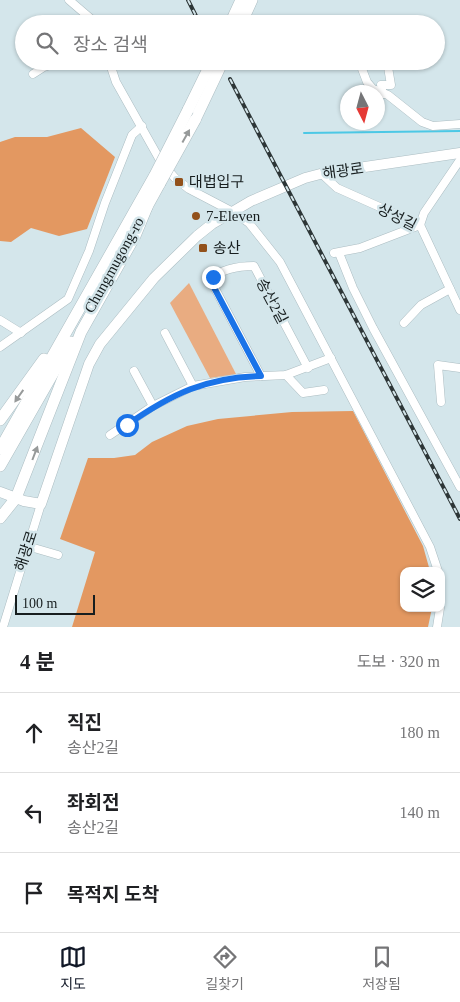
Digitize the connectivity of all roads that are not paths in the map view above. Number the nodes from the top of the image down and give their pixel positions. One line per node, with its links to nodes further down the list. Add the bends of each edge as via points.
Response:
1 (69, 0): 4 (street)
2 (241, 0): 5 (highway)
3 (252, 0): 6 (highway)
4 (86, 15)
5 (234, 15)
6 (245, 15)
7 (39, 70): 13 (street)
8 (111, 70): 19 (street, 송산2길)
9 (209, 70): 17 (highway, Chungmugong-ro)
10 (218, 70): 17 (highway, Chungmugong-ro)
11 (363, 70): 14 (street)
12 (389, 70): 15 (street, via 391,85)
13 (33, 74)
14 (370, 85)
15 (385, 85)
16 (385, 95): 18 (street, via 429,126)
17 (192, 115): 23 (highway, Chungmugong-ro, bridge)
18 (460, 124)
19 (142, 126): 25 (street, 송산2길, via 175,178 189,190); 32 (street, via 132,135 68,299)
20 (460, 153): 22 (main road, 해광로)
21 (460, 160): 26 (street, via 424,213)
22 (322, 174): 25 (main road, 해광로, via 270,191); 26 (street, 상성길, via 337,188)
23 (157, 179): 24 (highway, Chungmugong-ro); 27 (highway, Chungmugong-ro)
24 (147, 206): 48 (highway, Chungmugong-ro); 51 (highway, one-way to 24, via 82,332 135,236)
25 (233, 212): 35 (street, 송산2길, via 254,228 280,262); 52 (main road, 해광로, via 212,224 169,262 100,344 81,381)
26 (420, 225): 28 (street, 상성길); 49 (street, via 360,248 337,253 373,328)
27 (95, 283): 45 (highway, one-way to 45); 47 (highway, Chungmugong-ro)
28 (450, 289): 29 (street, 상성길); 31 (street, via 421,305)
29 (460, 310)
30 (0, 320): 32 (street)
31 (404, 323)
32 (21, 332): 34 (street)
33 (165, 333): 41 (street)
34 (0, 347)
35 (332, 358): 36 (street); 56 (street, 송산2길, via 430,547)
36 (308, 368): 39 (street); 40 (street, 송산2길, via 254,266 238,267 210,280)
37 (460, 368): 43 (street, via 438,365)
38 (134, 371): 44 (street)
39 (286, 375): 40 (street); 42 (street, via 303,393)
40 (261, 376): 41 (street)
41 (193, 386): 44 (street)
42 (324, 390)
43 (441, 402)
44 (153, 406): 46 (street)
45 (0, 420)
46 (110, 435)
47 (0, 449)
48 (0, 466)
49 (460, 487)
50 (0, 492): 51 (main road)
51 (16, 498): 52 (main road); 53 (highway)
52 (41, 504): 54 (street, 해광로)
53 (0, 518)
54 (27, 546): 55 (street); 58 (street, 해광로)
55 (58, 555)
56 (437, 567)
57 (439, 612): 59 (street)
58 (4, 627)
59 (437, 627)

